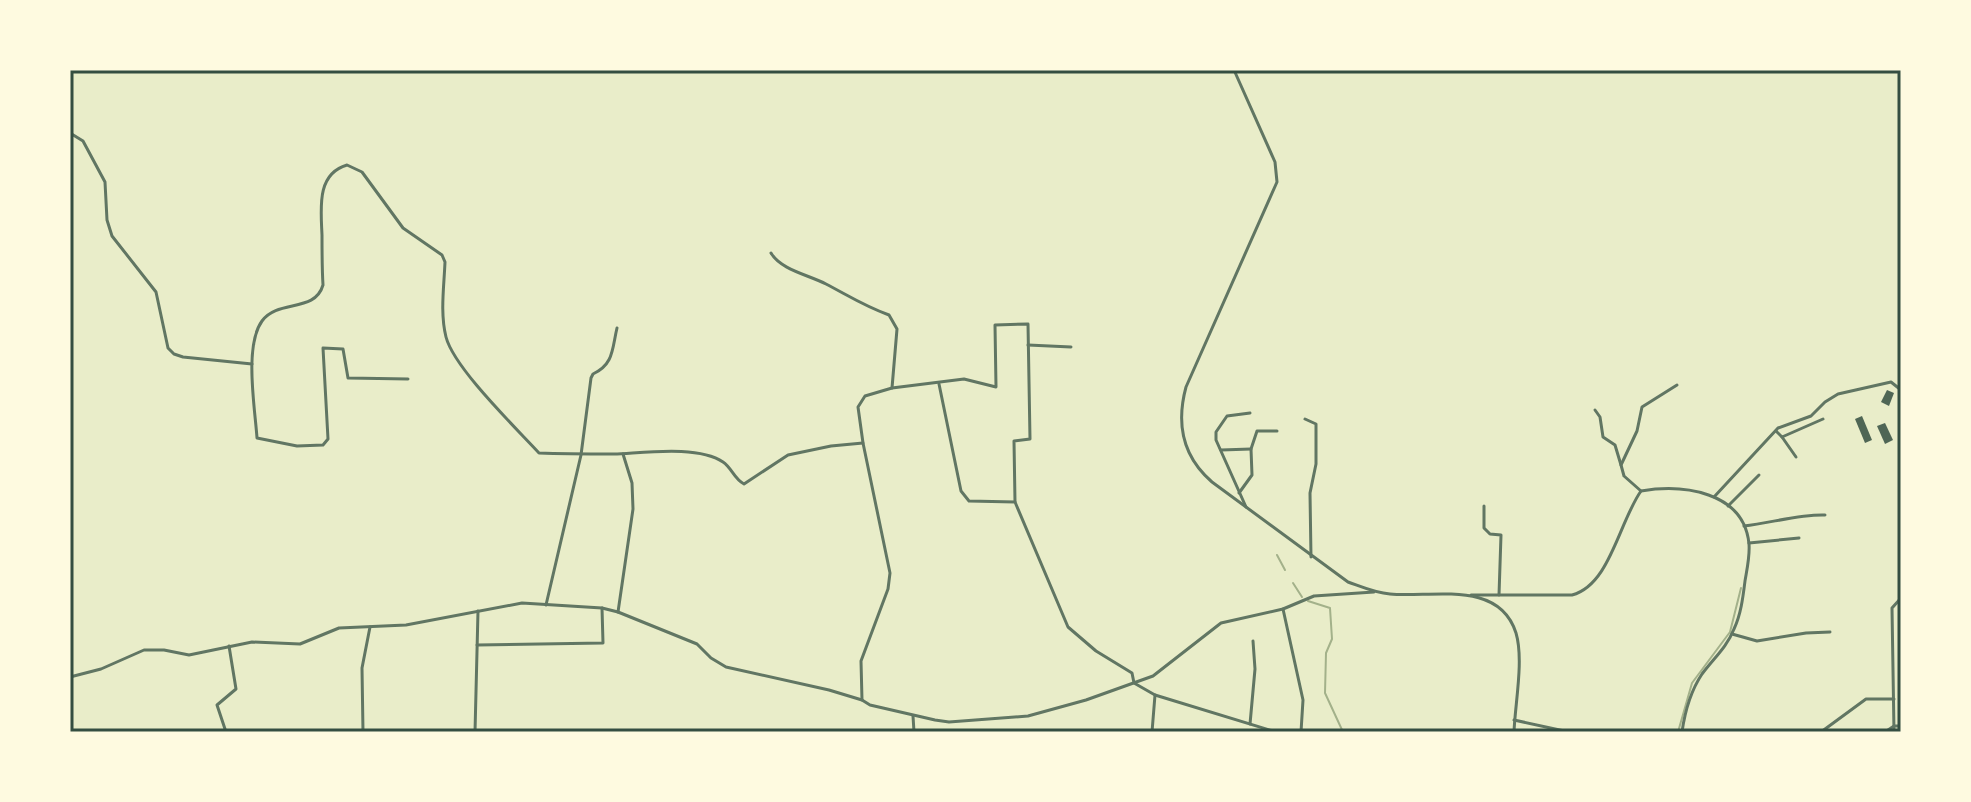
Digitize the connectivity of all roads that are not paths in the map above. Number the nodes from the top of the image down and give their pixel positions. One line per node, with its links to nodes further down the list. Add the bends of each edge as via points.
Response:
1 (1234, 70): 34 (street, via 1275,162 1277,182 1186,387 1181,420 1196,466)
2 (70, 133): 7 (street, via 83,141 105,182 112,236 156,292 168,348 183,357)
3 (771, 253): 11 (street, via 776,261 889,315 897,329)
4 (617, 328): 24 (street, via 609,363 591,378)
5 (1028, 345): 6 (street); 9 (street, via 1028,324 995,325 996,387 964,379); 31 (street, via 1030,439 1014,441)
6 (1071, 347)
7 (252, 364): 8 (street, via 257,438 297,446 315,447 328,439 323,348 343,349 348,378); 24 (street, via 258,328 268,315 320,294 323,187 333,172 347,165 362,172 403,228 442,255 446,338 465,372 539,453)
8 (408, 379)
9 (939, 382): 11 (street); 31 (street, via 964,496 969,501)
10 (1677, 385): 26 (street, via 1642,407)
11 (892, 388): 20 (street, via 865,396 858,407)
12 (1901, 390): 18 (street, via 1891,382 1838,394 1811,416)
13 (1595, 410): 26 (street, via 1603,437 1615,445)
14 (1250, 413): 22 (street, via 1235,413 1220,423 1216,432)
15 (1305, 419): 39 (street, via 1316,424)
16 (1823, 419): 19 (street)
17 (1277, 431): 21 (street, via 1257,431)
18 (1776, 431): 19 (street); 30 (street)
19 (1782, 437): 25 (street)
20 (863, 443): 23 (street, via 788,455 744,484 724,463 701,455); 59 (street, via 890,573 861,661)
21 (1251, 449): 22 (street); 29 (street, via 1252,475)
22 (1221, 450): 29 (street)
23 (623, 454): 24 (street); 48 (street, via 633,509)
24 (581, 455): 44 (street)
25 (1796, 457)
26 (1621, 465): 28 (street, via 1624,476)
27 (1759, 475): 33 (street)
28 (1641, 491): 30 (street, via 1687,488); 42 (street, via 1591,586 1572,595)
29 (1239, 493): 34 (street)
30 (1714, 497): 33 (street)
31 (1015, 502): 56 (street, via 1068,627 1132,673)
32 (1484, 506): 42 (street, via 1484,528 1501,535)
33 (1728, 506): 36 (street)
34 (1247, 509): 39 (street)
35 (1825, 515): 36 (street, via 1802,514 1793,520)
36 (1744, 526): 38 (street)
37 (1799, 538): 38 (street)
38 (1749, 543): 51 (street, via 1742,603)
39 (1311, 557): 40 (street)
40 (1374, 592): 41 (street); 46 (street, via 1314,596)
41 (1468, 595): 42 (street); 61 (street, via 1493,604 1516,633)
42 (1499, 595)
43 (1901, 598): 58 (street, via 1892,608)
44 (546, 605): 45 (street); 47 (street, via 522,603)
45 (602, 608): 48 (street); 53 (street, via 603,643)
46 (1283, 609): 56 (street, via 1221,623 1153,676); 71 (street, via 1303,700)
47 (478, 611): 49 (street); 53 (street)
48 (618, 612): 59 (street, via 697,644 726,667)
49 (370, 627): 54 (street, via 339,628 300,644); 66 (street, via 362,668)
50 (1830, 632): 51 (street, via 1757,641)
51 (1732, 634): 74 (street, via 1693,689)
52 (1253, 641): 62 (street)
53 (477, 645): 67 (street)
54 (229, 646): 55 (street, via 189,655 144,650); 65 (street, via 236,689 217,705)
55 (70, 677)
56 (1134, 683): 57 (street); 60 (street, via 1028,716 949,722)
57 (1155, 695): 62 (street); 69 (street)
58 (1894, 699): 63 (street); 75 (street, via 1866,699)
59 (862, 700): 60 (street)
60 (913, 715): 68 (street)
61 (1514, 720): 72 (street); 73 (street)
62 (1250, 724): 70 (street)
63 (1894, 726): 64 (street); 76 (street); 77 (street)
64 (1901, 726)
65 (226, 732)
66 (363, 732)
67 (475, 732)
68 (914, 732)
69 (1152, 732)
70 (1276, 732)
71 (1301, 732)
72 (1514, 732)
73 (1569, 732)
74 (1682, 732)
75 (1821, 732)
76 (1885, 732)
77 (1894, 732)

